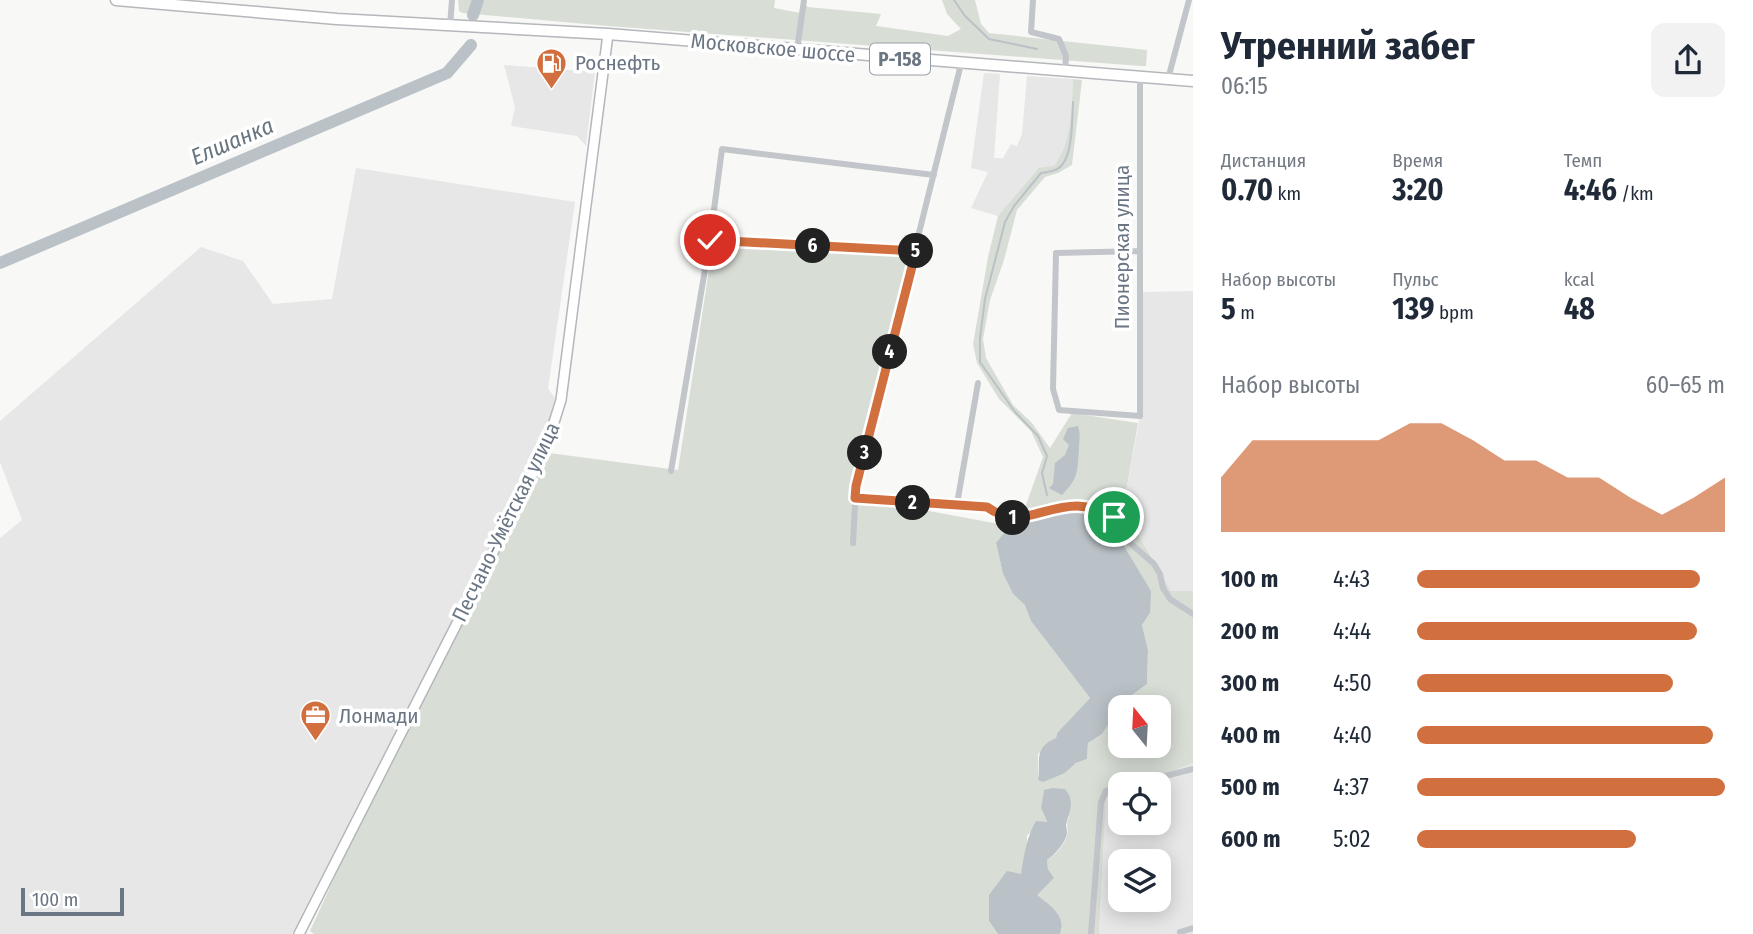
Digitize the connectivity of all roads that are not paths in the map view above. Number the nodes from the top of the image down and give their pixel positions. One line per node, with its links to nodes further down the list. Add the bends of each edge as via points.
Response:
1 (116, 0): 6 (main road, Р-158)
2 (452, 0): 6 (street)
3 (804, 0): 8 (street)
4 (1033, 0): 10 (street, via 1031,32 1059,39 1066,56)
5 (1189, 0): 12 (street)
6 (454, 26): 7 (main road, Московское шоссе / Р-158)
7 (608, 34): 8 (main road, Московское шоссе / Р-158); 28 (main road, Песчано-Умётская улица, via 555,423)
8 (797, 50): 9 (main road, Московское шоссе / Р-158)
9 (961, 64): 10 (main road, Московское шоссе / Р-158); 14 (street)
10 (1065, 72): 11 (main road, Московское шоссе / Р-158)
11 (1140, 78): 12 (main road, Московское шоссе / Р-158); 17 (street, Пионерская улица)
12 (1168, 79): 13 (main road, Московское шоссе / Р-158)
13 (1193, 81)
14 (934, 175): 15 (street, via 722,149); 16 (street)
15 (710, 240): 16 (street); 19 (street)
16 (916, 251): 20 (street)
17 (1140, 251): 17 (street, Пионерская улица, via 1140,416 1059,410 1053,389 1056,253)
18 (978, 383): 21 (street)
19 (671, 471)
20 (855, 498): 21 (street); 22 (street)
21 (957, 504): 23 (street, via 987,507 1014,519 1077,506 1122,518 1129,542 1154,564 1170,599)
22 (853, 543)
23 (1193, 614)
24 (1193, 769): 25 (street)
25 (1171, 775)
26 (1108, 791): 29 (street, via 1101,802)
27 (1193, 928): 30 (street)
28 (299, 934)
29 (1091, 934)
30 (1181, 934)

